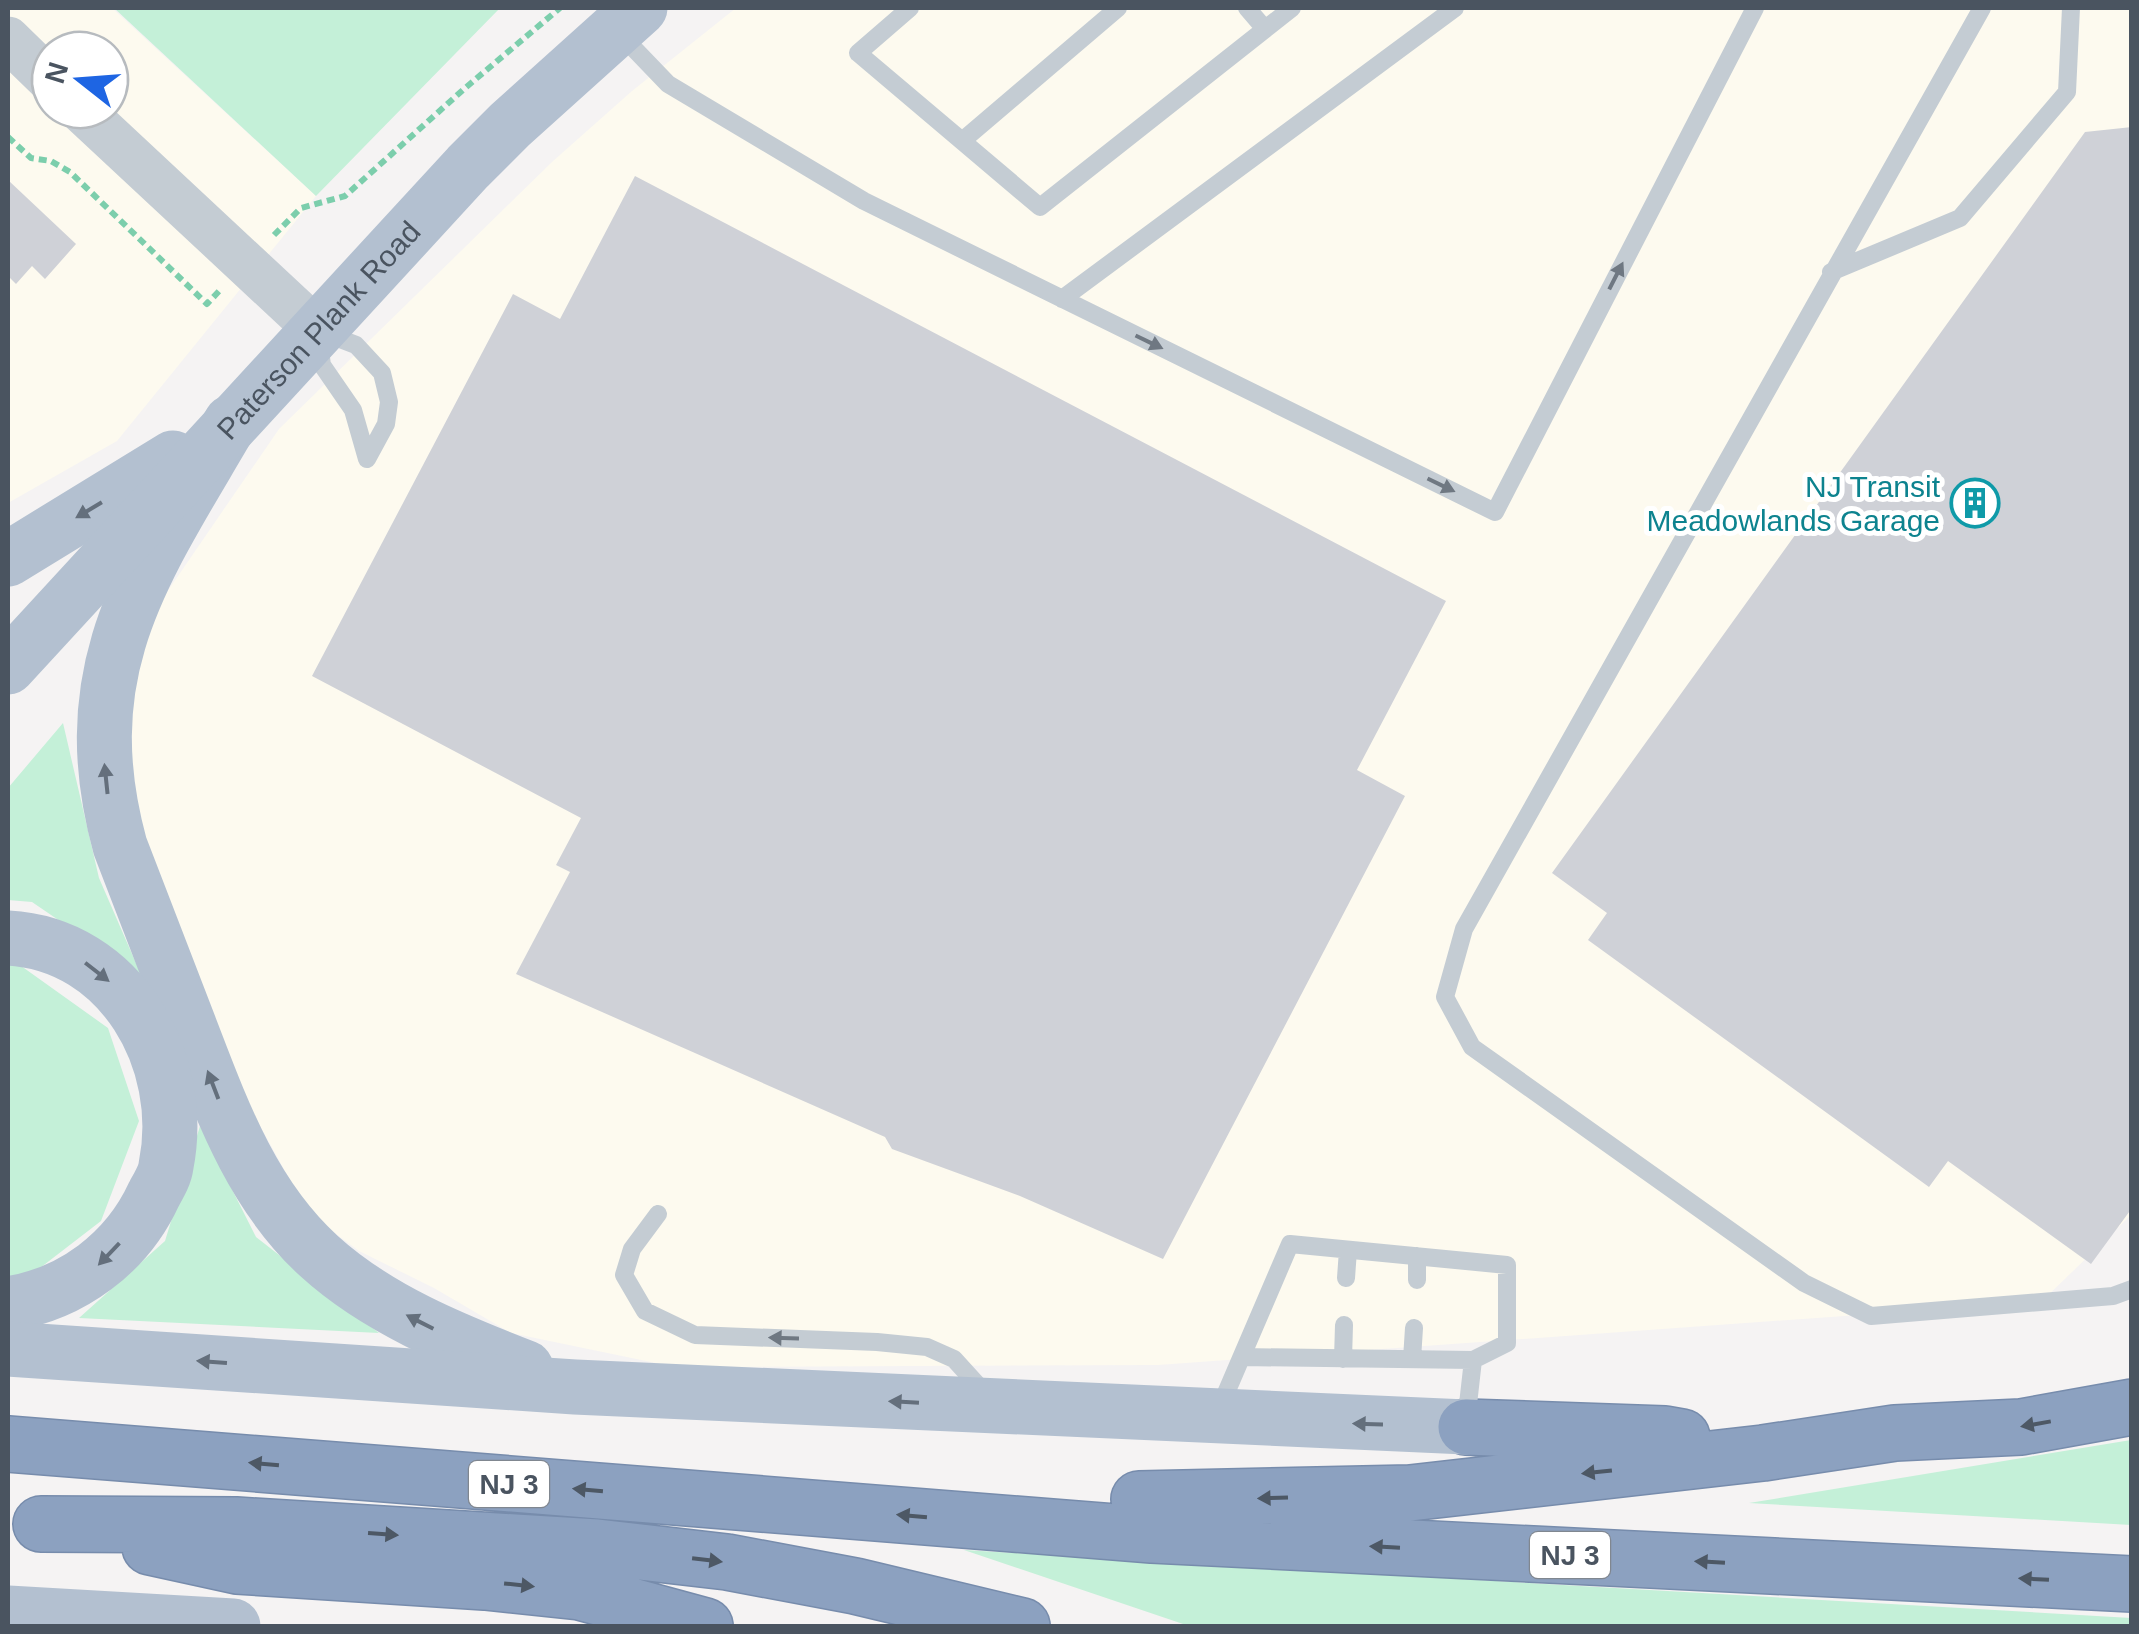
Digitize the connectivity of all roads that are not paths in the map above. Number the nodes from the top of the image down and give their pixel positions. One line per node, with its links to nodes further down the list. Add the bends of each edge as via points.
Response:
1 (910, 8): 14 (lane, via 858,53)
2 (1118, 8): 14 (lane)
3 (1247, 8): 10 (lane)
4 (1292, 8): 10 (lane)
5 (1455, 8): 16 (lane)
6 (1755, 8): 16 (lane, one-way to 6, via 1495,512)
7 (1982, 8): 15 (lane)
8 (2070, 8): 15 (lane, via 2067,92 1960,218)
9 (628, 18): 16 (lane, via 668,84 864,201); 17 (main road, Paterson Plank Road, via 510,125)
10 (1265, 28): 14 (lane, via 1040,206)
11 (8, 39): 12 (street)
12 (30, 60)
13 (102, 130): 17 (street)
14 (962, 141)
15 (1832, 272): 27 (lane, via 1464,929 1446,997 1472,1047 1804,1283 1871,1316 2113,1296)
16 (1062, 299)
17 (318, 330): 17 (lane, via 322,365 353,410 367,459 386,424 382,373 356,345); 18 (main road, Paterson Plank Road)
18 (231, 422): 19 (main road, one-way to 19); 20 (main road, Paterson Plank Road); 36 (main road, one-way to 18, via 419,1322 335,1269 294,1230 268,1198 231,1129 120,846 102,727 115,657 153,556)
19 (8, 559)
20 (8, 667)
21 (8, 938): 28 (main road, one-way to 28, via 81,960 125,994 157,1050 171,1112 166,1169 142,1220 100,1265 68,1286)
22 (658, 1214): 37 (lane, one-way to 22, via 954,1360 928,1348 695,1335 645,1311 624,1276 632,1249)
23 (1348, 1250): 24 (lane); 25 (lane); 32 (lane, via 1290,1244)
24 (1417, 1256): 26 (lane); 35 (lane, via 1507,1265 1507,1344)
25 (1346, 1278)
26 (1417, 1280)
27 (2132, 1289)
28 (8, 1304)
29 (1344, 1325): 33 (lane)
30 (1414, 1328): 34 (lane)
31 (8, 1349): 36 (main road, one-way to 31)
32 (1242, 1357): 33 (lane); 39 (lane)
33 (1343, 1359): 34 (lane)
34 (1412, 1360): 35 (lane)
35 (1474, 1360): 40 (lane)
36 (575, 1386): 37 (main road, one-way to 36)
37 (998, 1406): 39 (main road)
38 (2132, 1407): 42 (highway, one-way to 42, via 2021,1427 1895,1433)
39 (1216, 1418): 40 (main road, one-way to 39)
40 (1466, 1427): 42 (highway, via 1665,1434)
41 (8, 1444): 44 (highway, NJ 3, one-way to 41)
42 (1763, 1453): 44 (highway, one-way to 44, via 1410,1493 1102,1499)
43 (24, 1522): 48 (highway, one-way to 48, via 237,1566 580,1592); 49 (highway, one-way to 49, via 236,1524 597,1547 727,1562)
44 (1010, 1524): 45 (highway, NJ 3, one-way to 44)
45 (2132, 1584)
46 (23, 1617): 47 (main road)
47 (234, 1626)
48 (705, 1626)
49 (1022, 1626)

